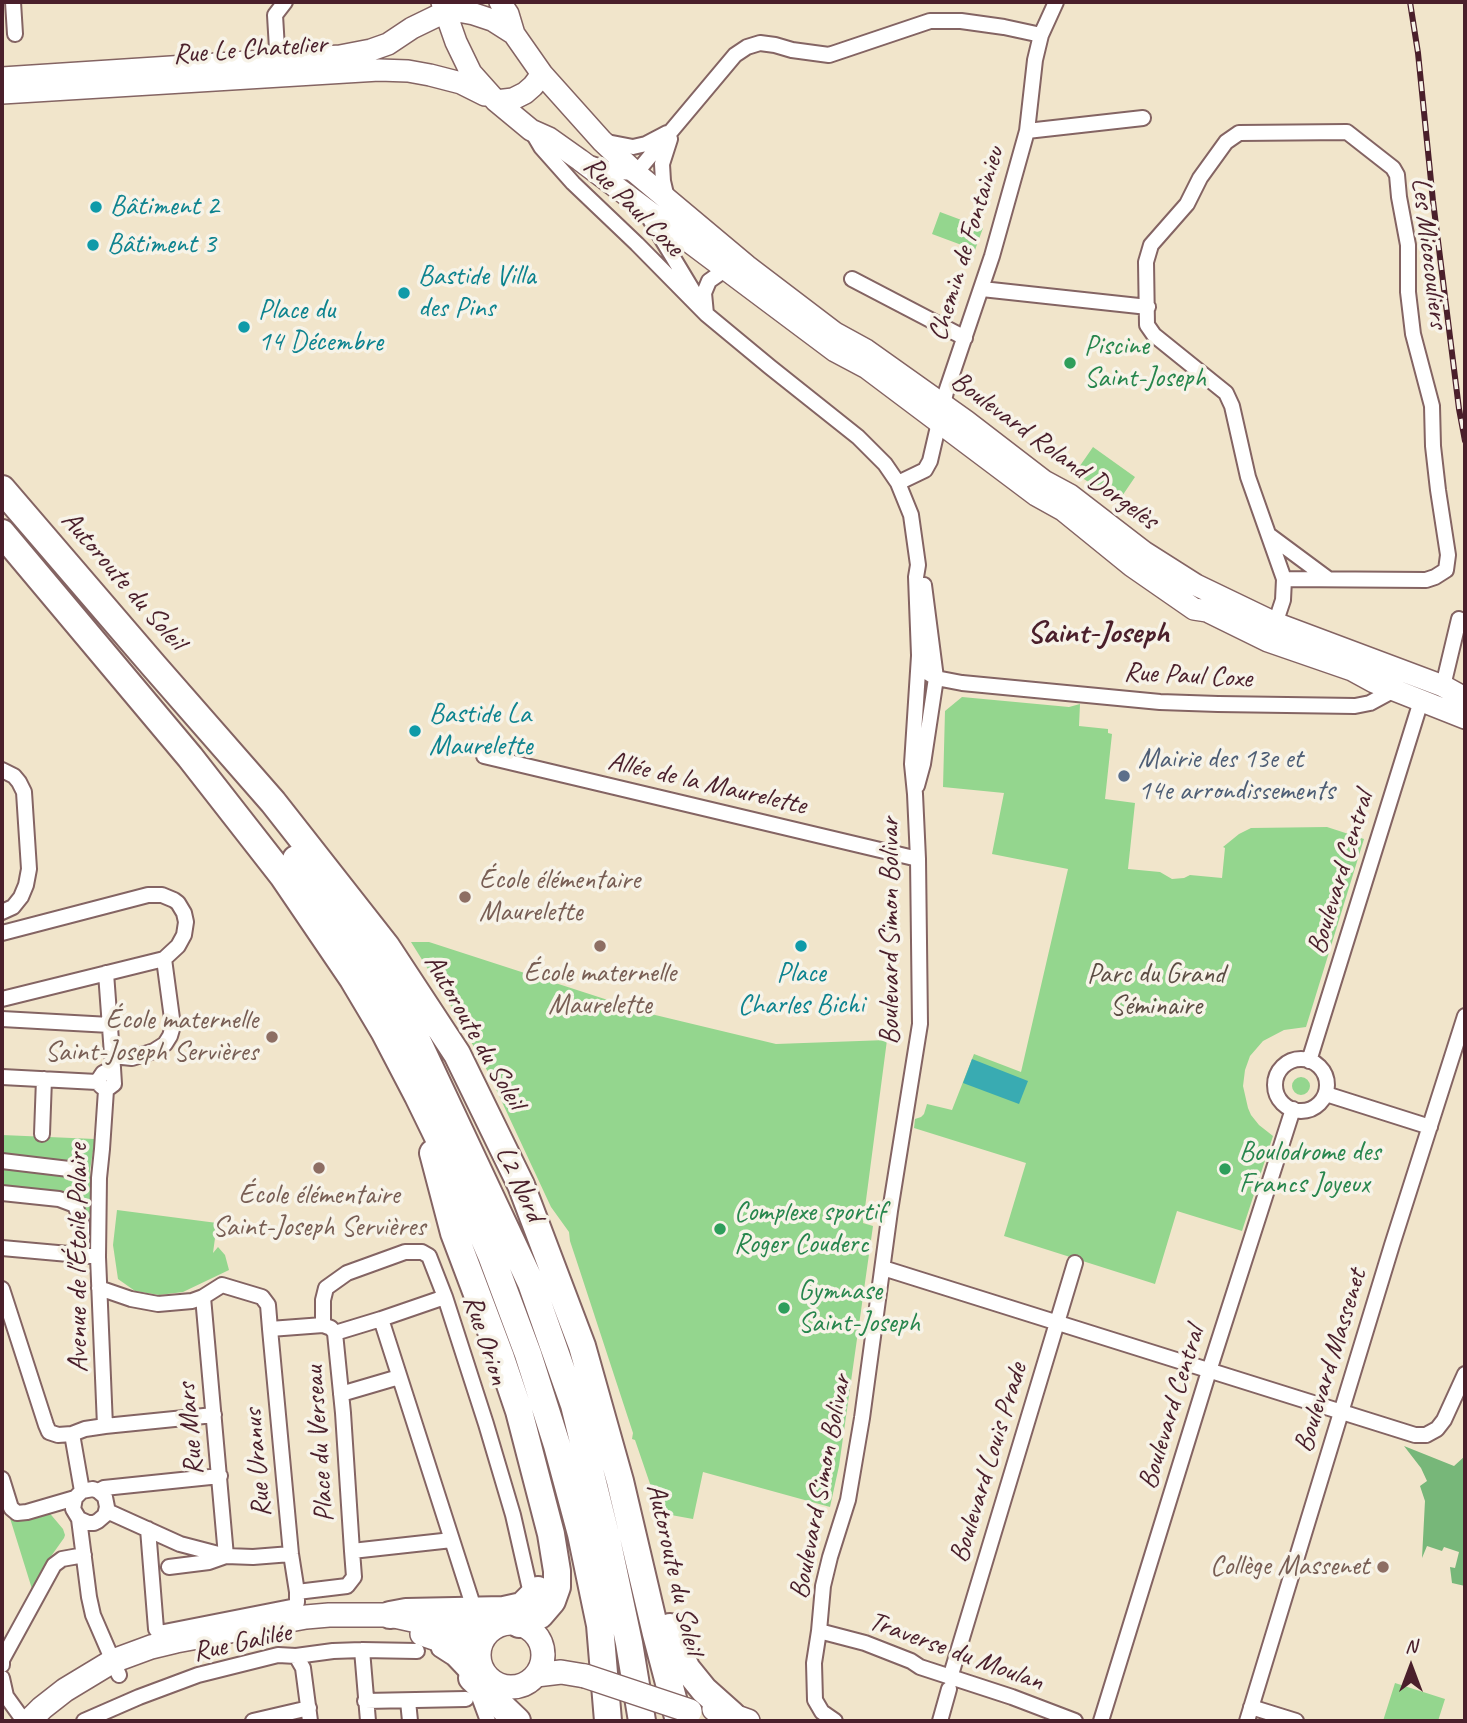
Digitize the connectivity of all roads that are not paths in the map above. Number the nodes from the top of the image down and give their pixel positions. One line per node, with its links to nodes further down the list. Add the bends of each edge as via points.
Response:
1 (13, 2): 6 (street)
2 (285, 2): 9 (street, via 275,15)
3 (500, 2): 7 (main road)
4 (1056, 2): 8 (street, Chemin de Fontainieu)
5 (439, 5): 7 (main road, via 492,20); 9 (main road, Rue Le Chatelier, via 388,44); 13 (main road, via 471,73)
6 (15, 34)
7 (514, 34): 10 (main road, Boulevard Roland Dorgelès)
8 (1041, 35): 15 (street, via 961,20 930,21 829,55 760,43 735,55); 17 (street, Chemin de Fontainieu)
9 (279, 69): 11 (main road, Rue Le Chatelier); 12 (main road, Rue Le Chatelier); 13 (main road, Rue Le Chatelier, via 408,71 461,83)
10 (542, 74): 13 (main road, via 525,93); 18 (main road, Boulevard Roland Dorgelès)
11 (2, 78)
12 (2, 93)
13 (496, 101): 16 (main road, Boulevard Roland Dorgelès)
14 (1143, 118): 17 (street)
15 (674, 129): 18 (street, via 633,147); 20 (street); 21 (street, via 662,164)
16 (531, 131): 19 (main road, Boulevard Roland Dorgelès); 27 (street, Rue Paul Coxe, via 572,183)
17 (1027, 131): 25 (street, Chemin de Fontainieu)
18 (602, 141): 20 (main road, Boulevard Roland Dorgelès)
19 (580, 160): 20 (street); 22 (main road, Boulevard Roland Dorgelès)
20 (636, 173): 21 (main road, Boulevard Roland Dorgelès); 22 (street, Rue Paul Coxe)
21 (667, 199): 29 (main road, Boulevard Roland Dorgelès, via 835,333 866,350)
22 (641, 205): 23 (main road, Boulevard Roland Dorgelès); 27 (street, Rue Paul Coxe)
23 (726, 269): 27 (street, via 709,281 704,293); 29 (main road, Boulevard Roland Dorgelès, via 835,351)
24 (852, 279): 28 (street)
25 (982, 289): 26 (street); 28 (street, Chemin de Fontainieu)
26 (1148, 307): 33 (street, Les Micocouliers, via 1147,325 1154,335 1226,393); 35 (street, Les Micocouliers, via 1146,262 1151,245 1187,204 1226,142 1239,133 1347,132 1394,168 1408,245 1413,334 1432,406 1446,570 1426,580)
27 (706, 314): 30 (street, Rue Paul Coxe, via 858,437)
28 (965, 338): 29 (street, Chemin de Fontainieu)
29 (940, 413): 30 (street, Chemin de Fontainieu, via 925,470); 38 (main road, Boulevard Roland Dorgelès, via 1070,495 1144,552)
30 (898, 483): 34 (street, Rue Paul Coxe, via 911,515)
31 (2, 489): 40 (highway, Autoroute du Soleil)
32 (2, 533): 65 (highway, via 283,876 353,979)
33 (1269, 535): 35 (street); 36 (street, Les Micocouliers)
34 (918, 565): 39 (street, Rue Paul Coxe); 41 (street, Rue Paul Coxe)
35 (1326, 578): 36 (street, Les Micocouliers)
36 (1284, 579): 38 (street, Les Micocouliers, via 1283,600)
37 (1459, 619): 42 (street)
38 (1272, 632): 42 (main road, Boulevard Roland Dorgelès); 43 (main road, Boulevard Roland Dorgelès)
39 (919, 655): 41 (street); 49 (street, Boulevard Simon Bolivar, via 912,764)
40 (154, 666): 71 (highway, Autoroute du Soleil, via 274,802 386,946 457,1054); 147 (highway, L2 Nord, via 371,963 409,1023 531,1283 574,1405 607,1539)
41 (936, 678): 43 (street, Rue Paul Coxe, via 1218,704 1355,706); 49 (street)
42 (1443, 686): 44 (main road, Boulevard Roland Dorgelès)
43 (1394, 690): 45 (main road, Boulevard Roland Dorgelès)
44 (1465, 698)
45 (1420, 701): 46 (main road, Boulevard Roland Dorgelès); 59 (street, Boulevard Central)
46 (1465, 718)
47 (484, 757): 50 (street, Allée de la Maurelette)
48 (2, 770): 51 (street, via 14,776 23,792 29,869 22,897)
49 (915, 794): 50 (street, Boulevard Simon Bolivar)
50 (918, 859): 77 (street, Boulevard Simon Bolivar, via 920,1024)
51 (2, 912)
52 (2, 933): 53 (street, via 162,895 178,903 186,922 178,946)
53 (164, 958): 54 (street); 60 (street, via 173,1026 170,1036 154,1051)
54 (106, 973): 55 (street); 58 (street)
55 (2, 999)
56 (1465, 1016): 67 (street, Boulevard Massenet)
57 (2, 1019): 58 (street)
58 (110, 1025): 60 (street)
59 (1309, 1060): 64 (street, via 1323,1071); 66 (street, via 1290,1062 1276,1079 1278,1096)
60 (113, 1062): 63 (street, Avenue de l'Étoile Polaire, via 114,1084)
61 (2, 1077): 62 (street)
62 (44, 1079): 63 (street); 68 (street)
63 (102, 1086): 75 (street, Avenue de l'Étoile Polaire)
64 (1326, 1094): 66 (street, via 1312,1109); 67 (street)
65 (418, 1096): 95 (highway, via 454,1233); 114 (highway, via 491,1255 528,1353 578,1521)
66 (1293, 1110): 87 (street, Boulevard Central)
67 (1430, 1127): 91 (street, Boulevard Massenet)
68 (41, 1134)
69 (2, 1161): 70 (street)
70 (69, 1169)
71 (521, 1185): 132 (highway, Autoroute du Soleil, via 586,1358 656,1634); 135 (highway, via 543,1209 581,1297 673,1641 694,1678)
72 (2, 1193): 74 (street, via 75,1205 82,1224)
73 (2, 1248): 74 (street)
74 (82, 1254): 75 (street)
75 (98, 1257): 78 (street, Avenue de l'Étoile Polaire)
76 (1075, 1263): 83 (street, Boulevard Louis Prade)
77 (883, 1268): 83 (street); 116 (street, Boulevard Simon Bolivar, via 848,1500 823,1586)
78 (99, 1288): 80 (street, via 158,1304); 93 (street, Avenue de l'Étoile Polaire)
79 (2, 1289): 94 (street, via 49,1432)
80 (203, 1297): 85 (street, Rue Uranus, via 222,1285 262,1297 268,1305); 92 (street, Rue Mars)
81 (445, 1297): 82 (street); 84 (street, Rue Orion, via 429,1256 405,1252 347,1273 327,1286); 109 (street, Rue Orion, via 513,1515)
82 (381, 1320): 86 (street); 89 (street)
83 (1057, 1322): 87 (street); 127 (street, Boulevard Louis Prade)
84 (323, 1325): 85 (street); 86 (street)
85 (270, 1329): 105 (street, Rue Uranus)
86 (335, 1333): 90 (street, Place du Verseau)
87 (1209, 1371): 91 (street); 151 (street, Boulevard Central)
88 (1465, 1374): 91 (street, via 1444,1420 1426,1435)
89 (399, 1377): 90 (street); 103 (street)
90 (341, 1394): 104 (street, Place du Verseau)
91 (1342, 1413): 133 (street, Boulevard Massenet)
92 (214, 1415): 93 (street); 96 (street, Rue Mars)
93 (105, 1426): 94 (street)
94 (72, 1434): 99 (street)
95 (533, 1460): 112 (highway, via 543,1554 537,1593 522,1606 504,1610); 113 (highway, via 551,1534 557,1587 540,1615)
96 (220, 1476): 98 (street); 107 (street, Rue Mars)
97 (2, 1479): 99 (street, via 17,1513)
98 (98, 1491): 99 (street); 100 (street, via 107,1502)
99 (78, 1494): 101 (street, via 73,1509)
100 (102, 1516): 101 (street, via 88,1523); 102 (street); 106 (street, via 88,1537)
101 (79, 1519): 106 (street)
102 (148, 1529): 107 (street, via 180,1544); 110 (street, via 159,1633 296,1606)
103 (452, 1540): 104 (street); 111 (street)
104 (352, 1551): 110 (street, Place du Verseau, via 354,1577 347,1587)
105 (291, 1554): 107 (street); 110 (street, Rue Uranus)
106 (84, 1555): 121 (street, via 54,1565); 122 (street, via 93,1615)
107 (226, 1556): 108 (street)
108 (169, 1567)
109 (529, 1585)
110 (297, 1592)
111 (471, 1599)
112 (390, 1615): 115 (main road, via 458,1630); 122 (main road, via 306,1617 176,1641 151,1647)
113 (519, 1624): 115 (main road); 118 (main road, via 534,1633)
114 (600, 1625): 145 (highway); 146 (highway)
115 (491, 1630): 126 (main road, via 481,1643)
116 (819, 1631): 127 (street, Traverse du Moulan, via 865,1643); 148 (street, Boulevard Simon Bolivar, via 815,1700)
117 (416, 1642): 119 (street, Rue Galilée); 122 (main road, via 356,1629 294,1635 132,1669); 126 (main road, via 433,1637 448,1643)
118 (542, 1649): 123 (main road); 124 (main road)
119 (362, 1650): 120 (street, Rue Galilée); 130 (street)
120 (296, 1656): 134 (street, via 303,1668); 138 (street, Rue Galilée, via 278,1655 198,1675)
121 (2, 1662)
122 (116, 1668): 131 (main road)
123 (584, 1670): 124 (main road); 132 (main road)
124 (536, 1675): 128 (main road, via 522,1685)
125 (2, 1678): 136 (street, via 6,1696)
126 (472, 1679): 128 (main road, via 482,1670); 129 (street); 142 (street); 143 (highway)
127 (949, 1683): 149 (street, Boulevard Louis Prade); 150 (street, Traverse du Moulan, via 1012,1697)
128 (504, 1687): 144 (highway)
129 (408, 1700): 130 (street); 141 (street)
130 (365, 1701): 140 (street)
131 (58, 1709): 137 (main road)
132 (685, 1711): 135 (main road)
133 (1249, 1714): 152 (street)
134 (310, 1715): 139 (street)
135 (733, 1719)
136 (24, 1721)
137 (29, 1721)
138 (84, 1721)
139 (253, 1721)
140 (368, 1721)
141 (410, 1721)
142 (488, 1721)
143 (517, 1721)
144 (534, 1721)
145 (608, 1721)
146 (623, 1721)
147 (642, 1721)
148 (835, 1721)
149 (940, 1721)
150 (1075, 1721)
151 (1101, 1721)
152 (1296, 1721)

